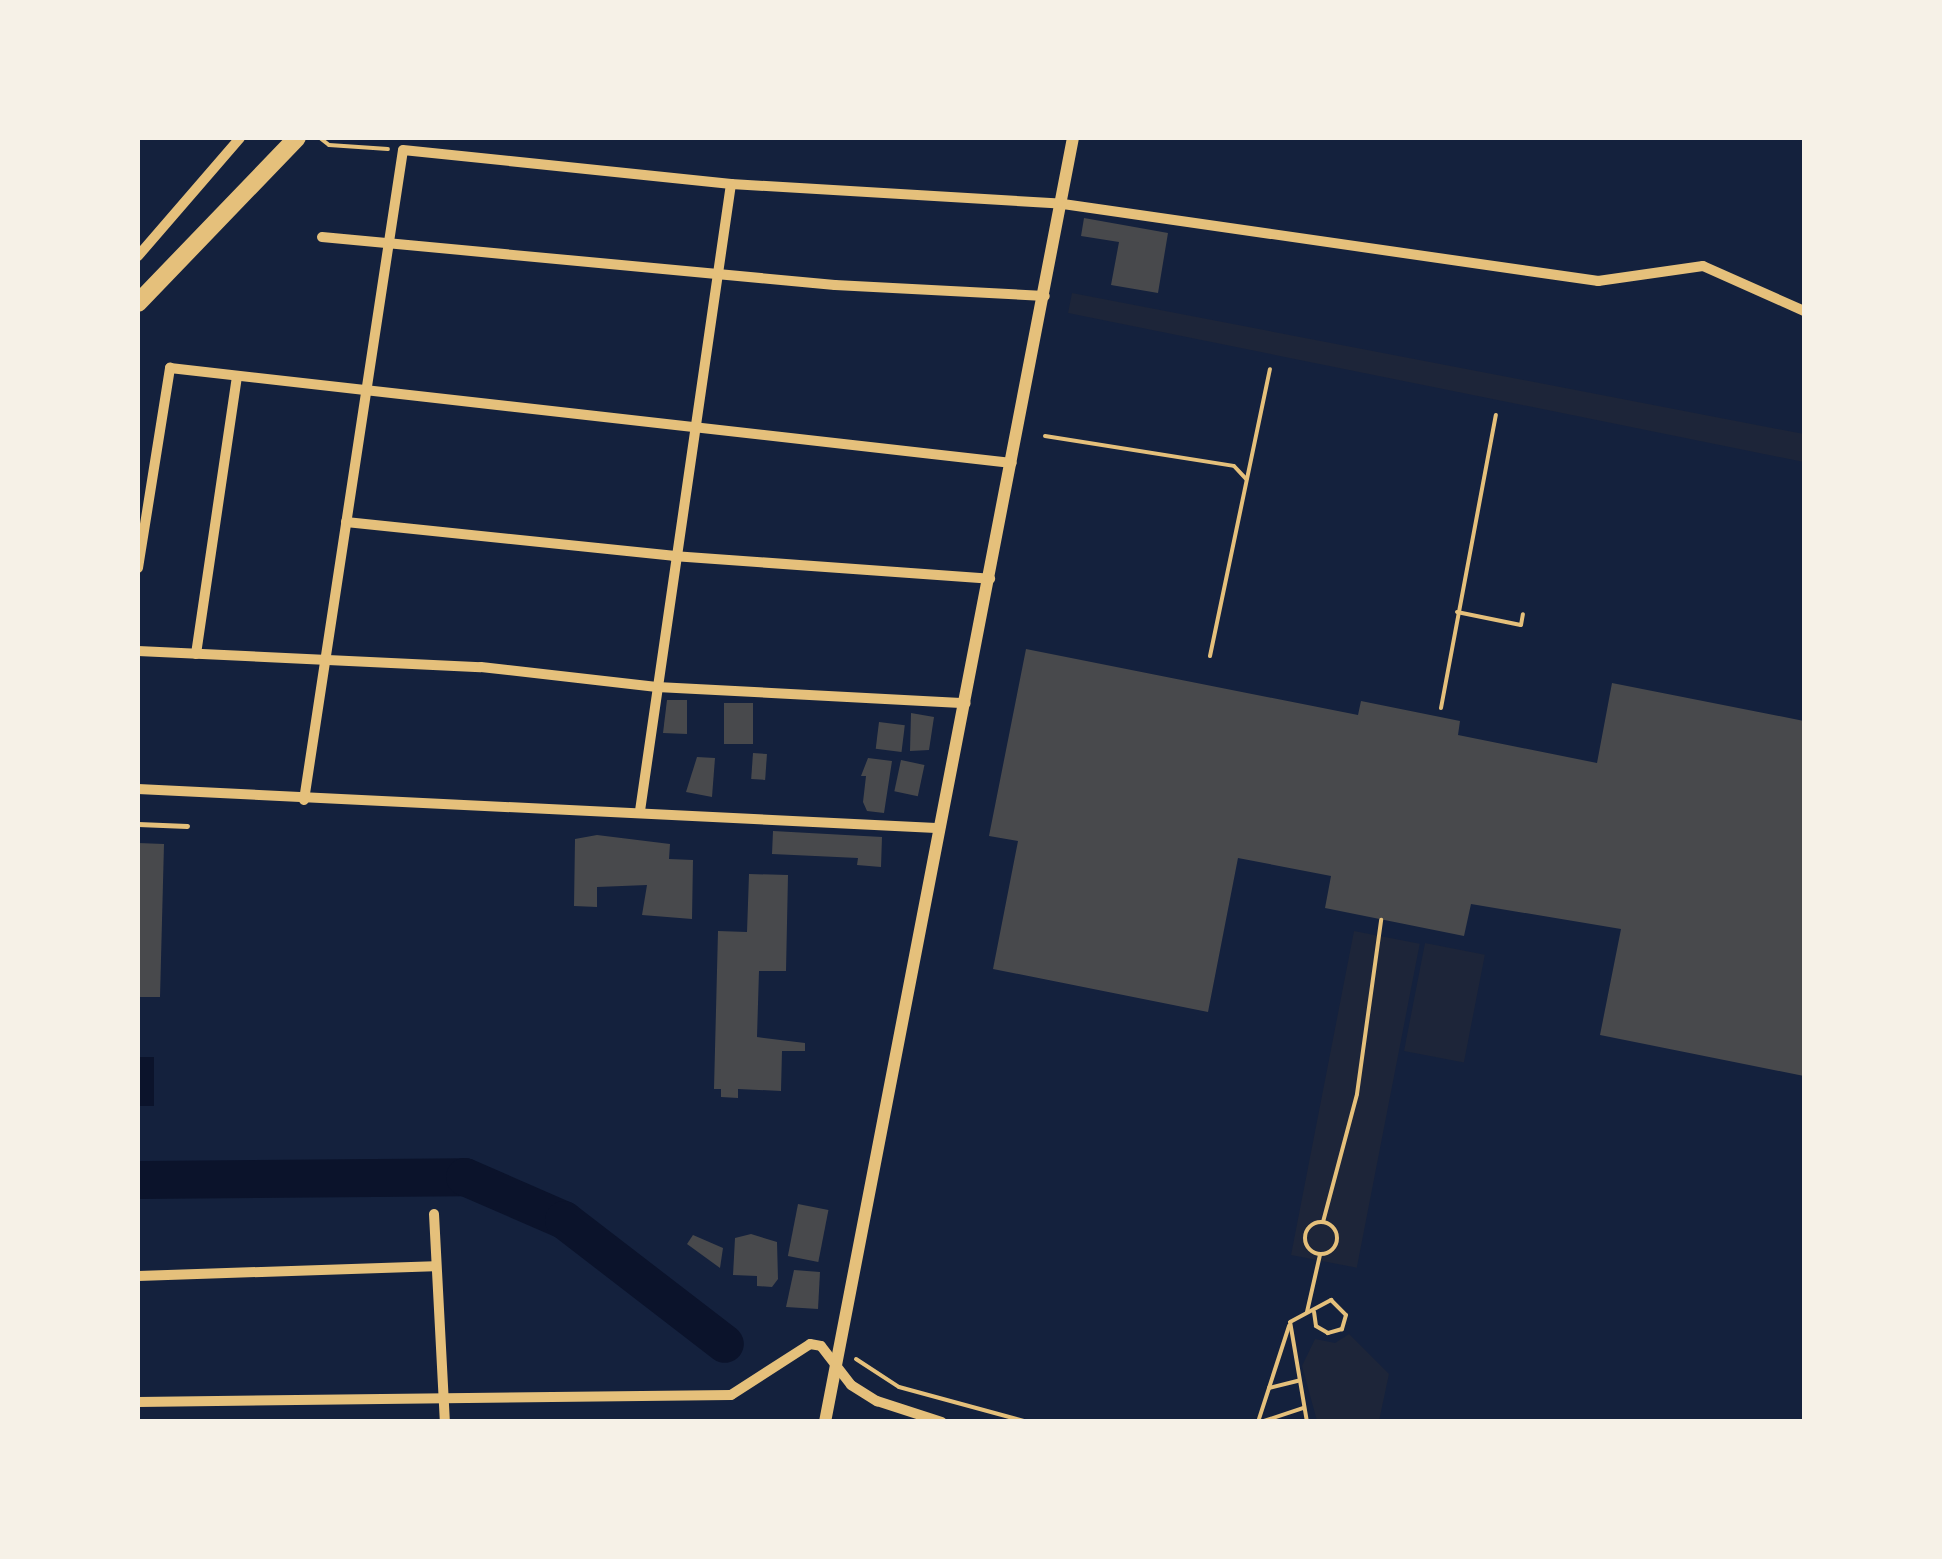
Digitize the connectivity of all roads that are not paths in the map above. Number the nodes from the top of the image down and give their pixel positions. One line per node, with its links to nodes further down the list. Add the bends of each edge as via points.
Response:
1 (240, 138): 8 (street)
2 (1073, 138): 5 (street)
3 (295, 140): 11 (highway)
4 (731, 184): 5 (street); 7 (street, via 403,150); 9 (street)
5 (1062, 204): 10 (street); 12 (street, via 1598,281 1703,266 1743,278)
6 (322, 238): 7 (street)
7 (388, 246): 9 (street); 14 (street)
8 (138, 256)
9 (719, 272): 10 (street); 15 (street)
10 (1045, 296): 16 (street)
11 (138, 303)
12 (1804, 311)
13 (238, 376): 14 (street); 19 (street, via 170,368); 22 (street)
14 (367, 392): 15 (street); 17 (street)
15 (695, 427): 16 (street); 18 (street)
16 (1012, 464): 20 (street)
17 (346, 522): 18 (street); 23 (street)
18 (673, 556): 20 (street); 24 (street)
19 (138, 568)
20 (990, 579): 25 (street)
21 (138, 651): 22 (street)
22 (196, 654): 23 (street)
23 (324, 661): 24 (street, via 481,667); 27 (street)
24 (657, 687): 25 (street); 28 (street)
25 (966, 704): 31 (street)
26 (138, 789): 27 (street)
27 (304, 800): 28 (street)
28 (640, 812): 31 (street)
29 (138, 824): 30 (lane)
30 (187, 826)
31 (936, 828): 35 (street)
32 (434, 1214): 33 (street)
33 (434, 1266): 34 (street); 36 (street)
34 (138, 1276)
35 (833, 1362): 36 (street, via 821,1346 803,1346 730,1395); 39 (street); 40 (street, via 851,1385 878,1401)
36 (442, 1401): 37 (street); 38 (street)
37 (138, 1402)
38 (445, 1422)
39 (825, 1422)
40 (942, 1422)

